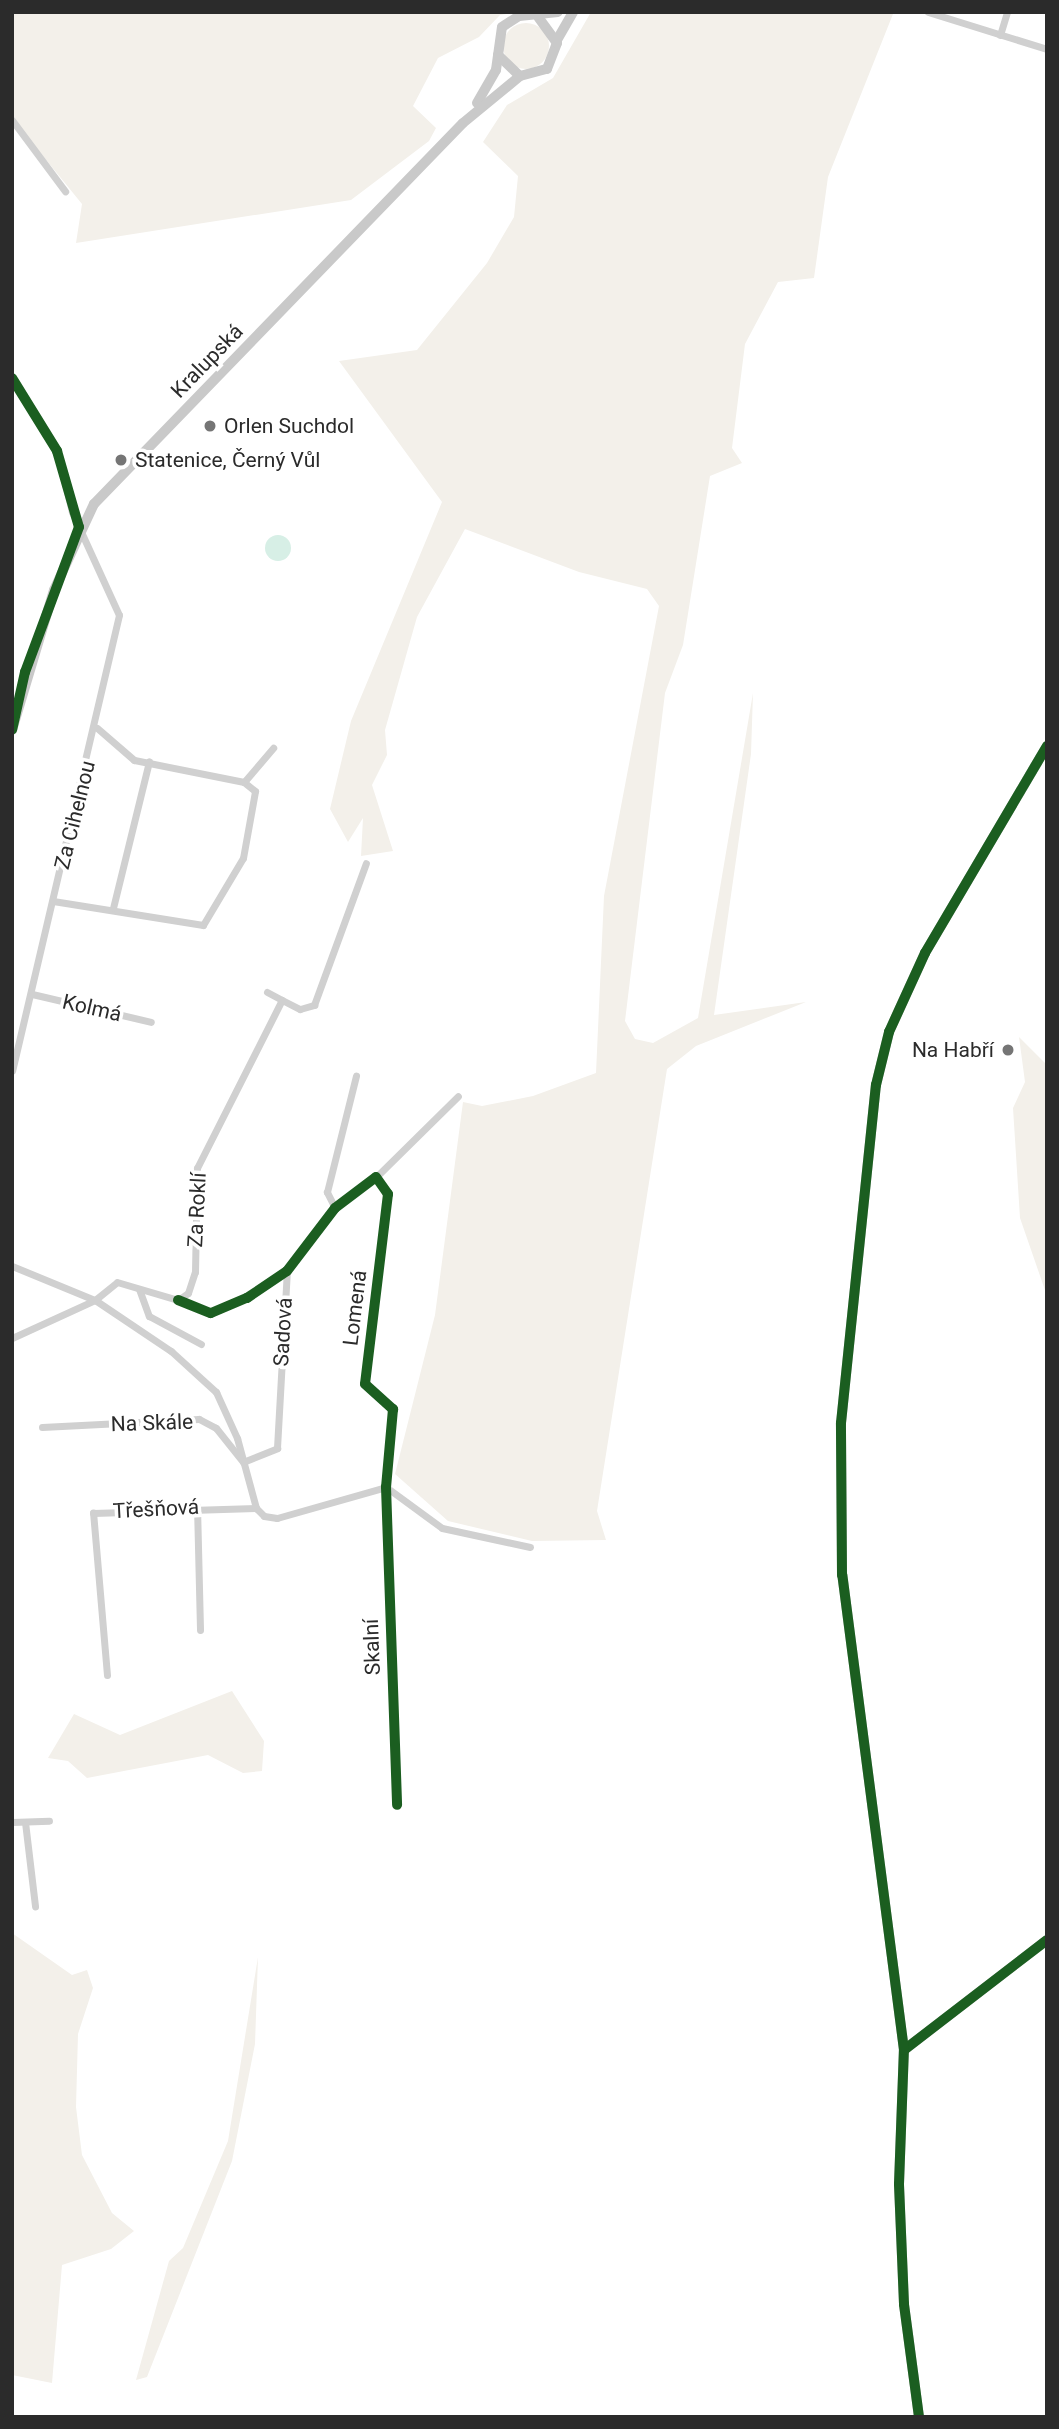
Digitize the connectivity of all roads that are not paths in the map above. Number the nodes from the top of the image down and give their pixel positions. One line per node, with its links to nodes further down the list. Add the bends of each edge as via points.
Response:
1 (558, 12): 5 (street)
2 (573, 12): 7 (street)
3 (928, 12): 6 (street)
4 (1007, 12): 6 (street)
5 (539, 18): 7 (street); 9 (street, via 507,22)
6 (1000, 35): 8 (street)
7 (557, 43): 10 (street, via 547,69)
8 (1047, 50)
9 (497, 53): 10 (street); 12 (street, via 491,81)
10 (520, 76): 12 (street, Kralupská)
11 (12, 120): 13 (street)
12 (463, 123): 15 (street, Kralupská, via 124,470)
13 (65, 191)
14 (12, 378): 15 (street, Za Cihelnou, via 57,450)
15 (79, 527): 16 (street, Kralupská); 17 (street, Za Cihelnou, via 118,615)
16 (14, 712): 18 (street, Kralupská)
17 (97, 728): 21 (street, Za Cihelnou, via 134,760); 24 (street, Za Cihelnou)
18 (12, 730)
19 (1047, 746): 56 (street, via 925,953 890,1032 876,1085 837,1491 842,1575)
20 (273, 748): 22 (street)
21 (149, 761): 22 (street, Za Cihelnou); 25 (street)
22 (244, 782): 25 (street, Za Cihelnou, via 258,801 243,858 211,918 192,925)
23 (366, 863): 28 (street, via 313,1005 300,1009)
24 (53, 901): 25 (street, Za Cihelnou); 27 (street, Za Cihelnou)
25 (113, 908)
26 (267, 992): 28 (street)
27 (32, 994): 29 (street, Kolmá); 30 (street, Za Cihelnou)
28 (282, 1000): 39 (street, Za Roklí, via 197,1168 195,1272)
29 (151, 1022)
30 (12, 1071)
31 (356, 1076): 34 (street, via 327,1192)
32 (458, 1096): 33 (street)
33 (376, 1177): 34 (street); 44 (street, Lomená, via 388,1194 365,1384 393,1409)
34 (335, 1208): 36 (street, Sadová)
35 (12, 1266): 38 (street)
36 (287, 1271): 39 (street, via 211,1313); 43 (street, Sadová, via 277,1448)
37 (139, 1289): 38 (street, via 117,1282); 39 (street); 41 (street, via 149,1316)
38 (95, 1300): 40 (street, via 64,1309); 43 (street, via 171,1351 216,1392)
39 (178, 1300)
40 (12, 1338)
41 (201, 1344)
42 (42, 1427): 43 (street, Na Skále, via 199,1419 216,1427)
43 (243, 1462): 46 (street)
44 (386, 1487): 46 (street, via 277,1518); 47 (street, via 443,1528); 50 (street, Skalní)
45 (197, 1506): 46 (street, Třešňová); 48 (street); 49 (street, Třešňová, via 93,1513)
46 (256, 1508)
47 (530, 1547)
48 (200, 1630)
49 (107, 1675)
50 (397, 1805)
51 (49, 1821): 53 (street)
52 (12, 1822): 53 (street)
53 (25, 1822): 54 (street)
54 (35, 1906)
55 (1047, 1940): 56 (street)
56 (904, 2050): 57 (street, via 899,2197)
57 (919, 2417)

